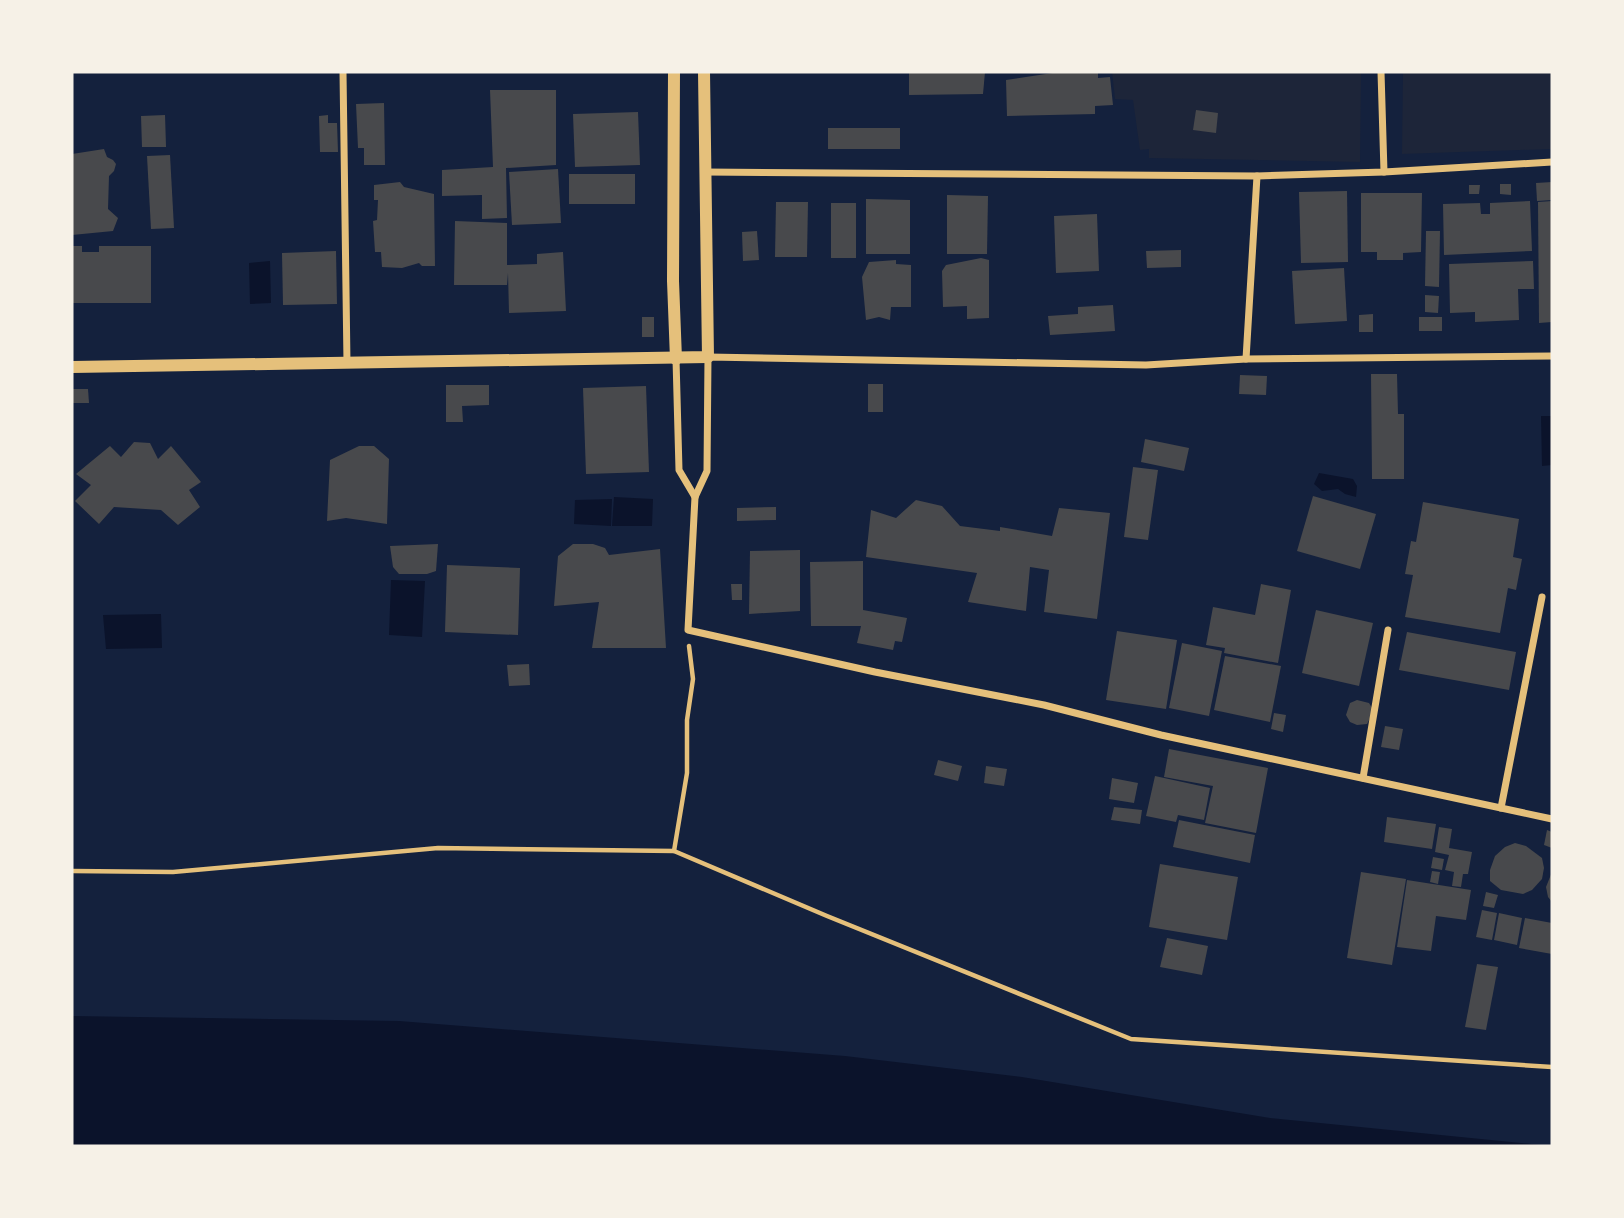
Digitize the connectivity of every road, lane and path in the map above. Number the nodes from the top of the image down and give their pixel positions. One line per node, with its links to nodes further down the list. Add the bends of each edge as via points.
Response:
1 (343, 72): 13 (street)
2 (674, 72): 11 (street)
3 (705, 72): 6 (street)
4 (1381, 72): 7 (street)
5 (1552, 162): 7 (street)
6 (705, 172): 8 (street); 10 (street)
7 (1384, 172): 8 (street)
8 (1257, 176): 12 (street)
9 (1552, 356): 12 (street)
10 (708, 357): 11 (street); 12 (street, via 1146,365); 15 (street, via 707,471)
11 (676, 359): 13 (street); 15 (street, via 679,470)
12 (1246, 359)
13 (347, 363): 14 (street)
14 (72, 367)
15 (695, 498): 17 (street)
16 (1542, 597): 20 (street)
17 (688, 630): 19 (street); 22 (path, via 693,679 687,773)
18 (1388, 630): 19 (street)
19 (1363, 779): 20 (street)
20 (1501, 808): 21 (street)
21 (1552, 819)
22 (674, 850): 23 (path, via 438,848 173,872); 24 (path, via 1131,1038)
23 (72, 871)
24 (1552, 1067)

